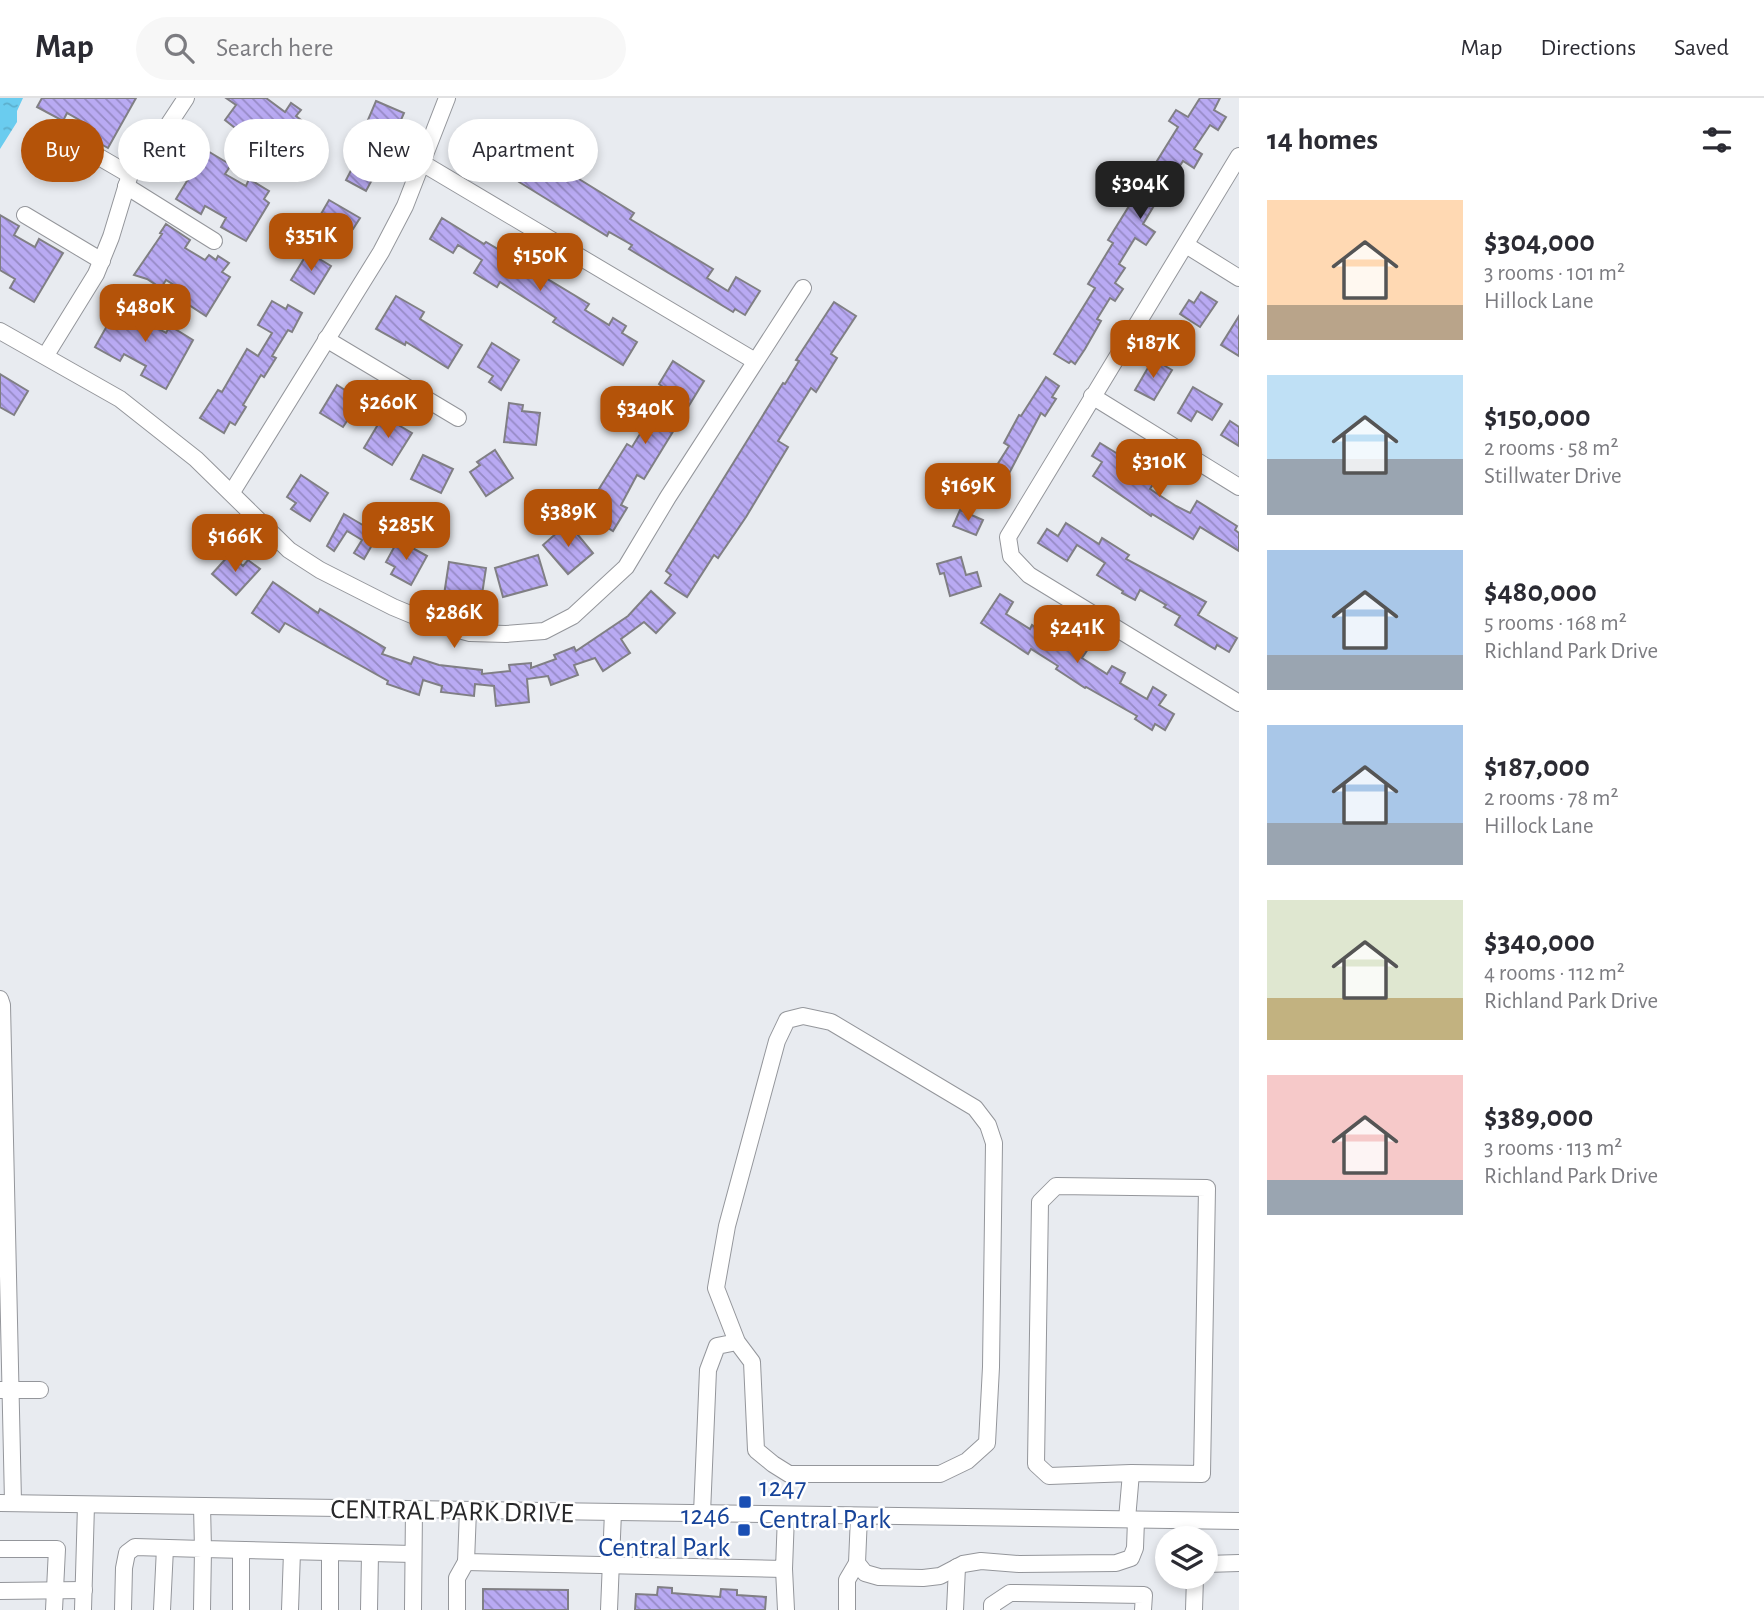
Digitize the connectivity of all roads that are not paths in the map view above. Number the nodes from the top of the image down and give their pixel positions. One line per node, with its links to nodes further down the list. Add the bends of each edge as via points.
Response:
1 (186, 98): 3 (street)
2 (447, 98): 4 (street)
3 (172, 119)
4 (434, 132)
5 (1239, 156): 12 (street)
6 (434, 170): 19 (street)
7 (128, 182): 13 (street)
8 (129, 182): 11 (street)
9 (414, 182): 17 (street, via 381,252)
10 (25, 215): 13 (street)
11 (214, 241)
12 (1186, 245): 14 (street); 20 (street)
13 (102, 261): 18 (street)
14 (1239, 278)
15 (803, 288): 19 (street)
16 (0, 331): 18 (street)
17 (326, 339): 21 (street); 23 (street)
18 (46, 355): 23 (street, via 120,399)
19 (755, 361): 23 (street, via 626,567 573,616 544,631 470,633 393,607 289,550)
20 (1092, 396): 22 (street); 24 (street, via 1008,537 1011,556 1029,575)
21 (458, 418)
22 (1239, 487)
23 (232, 492)
24 (1239, 703)
25 (0, 999): 26 (street)
26 (4, 1266): 28 (street)
27 (737, 1342): 27 (street, via 716,1288 727,1226 777,1041 787,1020 803,1016 831,1022 975,1108 994,1143 987,1443 967,1461 940,1474 789,1474 756,1450 752,1362); 37 (street, via 717,1346 708,1370)
28 (5, 1390): 29 (street); 31 (street)
29 (40, 1390)
30 (1131, 1473): 30 (street, via 1202,1474 1207,1188 1056,1186 1040,1202 1036,1464 1049,1476); 40 (street)
31 (6, 1502): 32 (street, CENTRAL PARK DRIVE)
32 (86, 1505): 33 (street, CENTRAL PARK DRIVE); 59 (street)
33 (202, 1506): 34 (street, CENTRAL PARK DRIVE); 44 (street)
34 (414, 1509): 35 (street, CENTRAL PARK DRIVE); 49 (street)
35 (468, 1510): 36 (street, CENTRAL PARK DRIVE); 50 (street)
36 (613, 1512): 37 (street, CENTRAL PARK DRIVE); 54 (street)
37 (702, 1513): 38 (street, CENTRAL PARK DRIVE)
38 (786, 1515): 39 (street, CENTRAL PARK DRIVE); 56 (street)
39 (859, 1516): 40 (street, CENTRAL PARK DRIVE); 51 (street)
40 (1131, 1520): 41 (street, CENTRAL PARK DRIVE); 55 (street, via 1135,1548 1131,1558 1116,1563 981,1561)
41 (1239, 1521)
42 (165, 1548): 44 (street); 63 (street, via 135,1547 127,1553); 64 (street)
43 (0, 1549): 58 (street, via 57,1549)
44 (203, 1549): 45 (street); 65 (street)
45 (241, 1550): 46 (street); 66 (street)
46 (292, 1552): 47 (street); 67 (street)
47 (330, 1553): 48 (street); 68 (street)
48 (370, 1553): 49 (street); 69 (street)
49 (413, 1555): 70 (street)
50 (466, 1562): 54 (street); 71 (street, via 457,1578)
51 (857, 1563): 55 (street, via 865,1573 879,1577 940,1576); 74 (street, via 847,1580)
52 (1239, 1563): 53 (street)
53 (1218, 1564)
54 (610, 1566): 56 (street); 72 (street)
55 (957, 1567): 75 (street)
56 (784, 1569): 73 (street)
57 (1195, 1589): 78 (street)
58 (55, 1590): 59 (street); 60 (street); 61 (street)
59 (83, 1590): 62 (street)
60 (0, 1591)
61 (54, 1610)
62 (83, 1610)
63 (123, 1610)
64 (162, 1610)
65 (202, 1610)
66 (241, 1610)
67 (289, 1610)
68 (330, 1610)
69 (369, 1610)
70 (413, 1610)
71 (457, 1610)
72 (609, 1610)
73 (786, 1610)
74 (847, 1610)
75 (955, 1610)
76 (992, 1610): 77 (street, via 992,1605 1010,1593 1144,1595)
77 (1143, 1610)
78 (1194, 1610)

